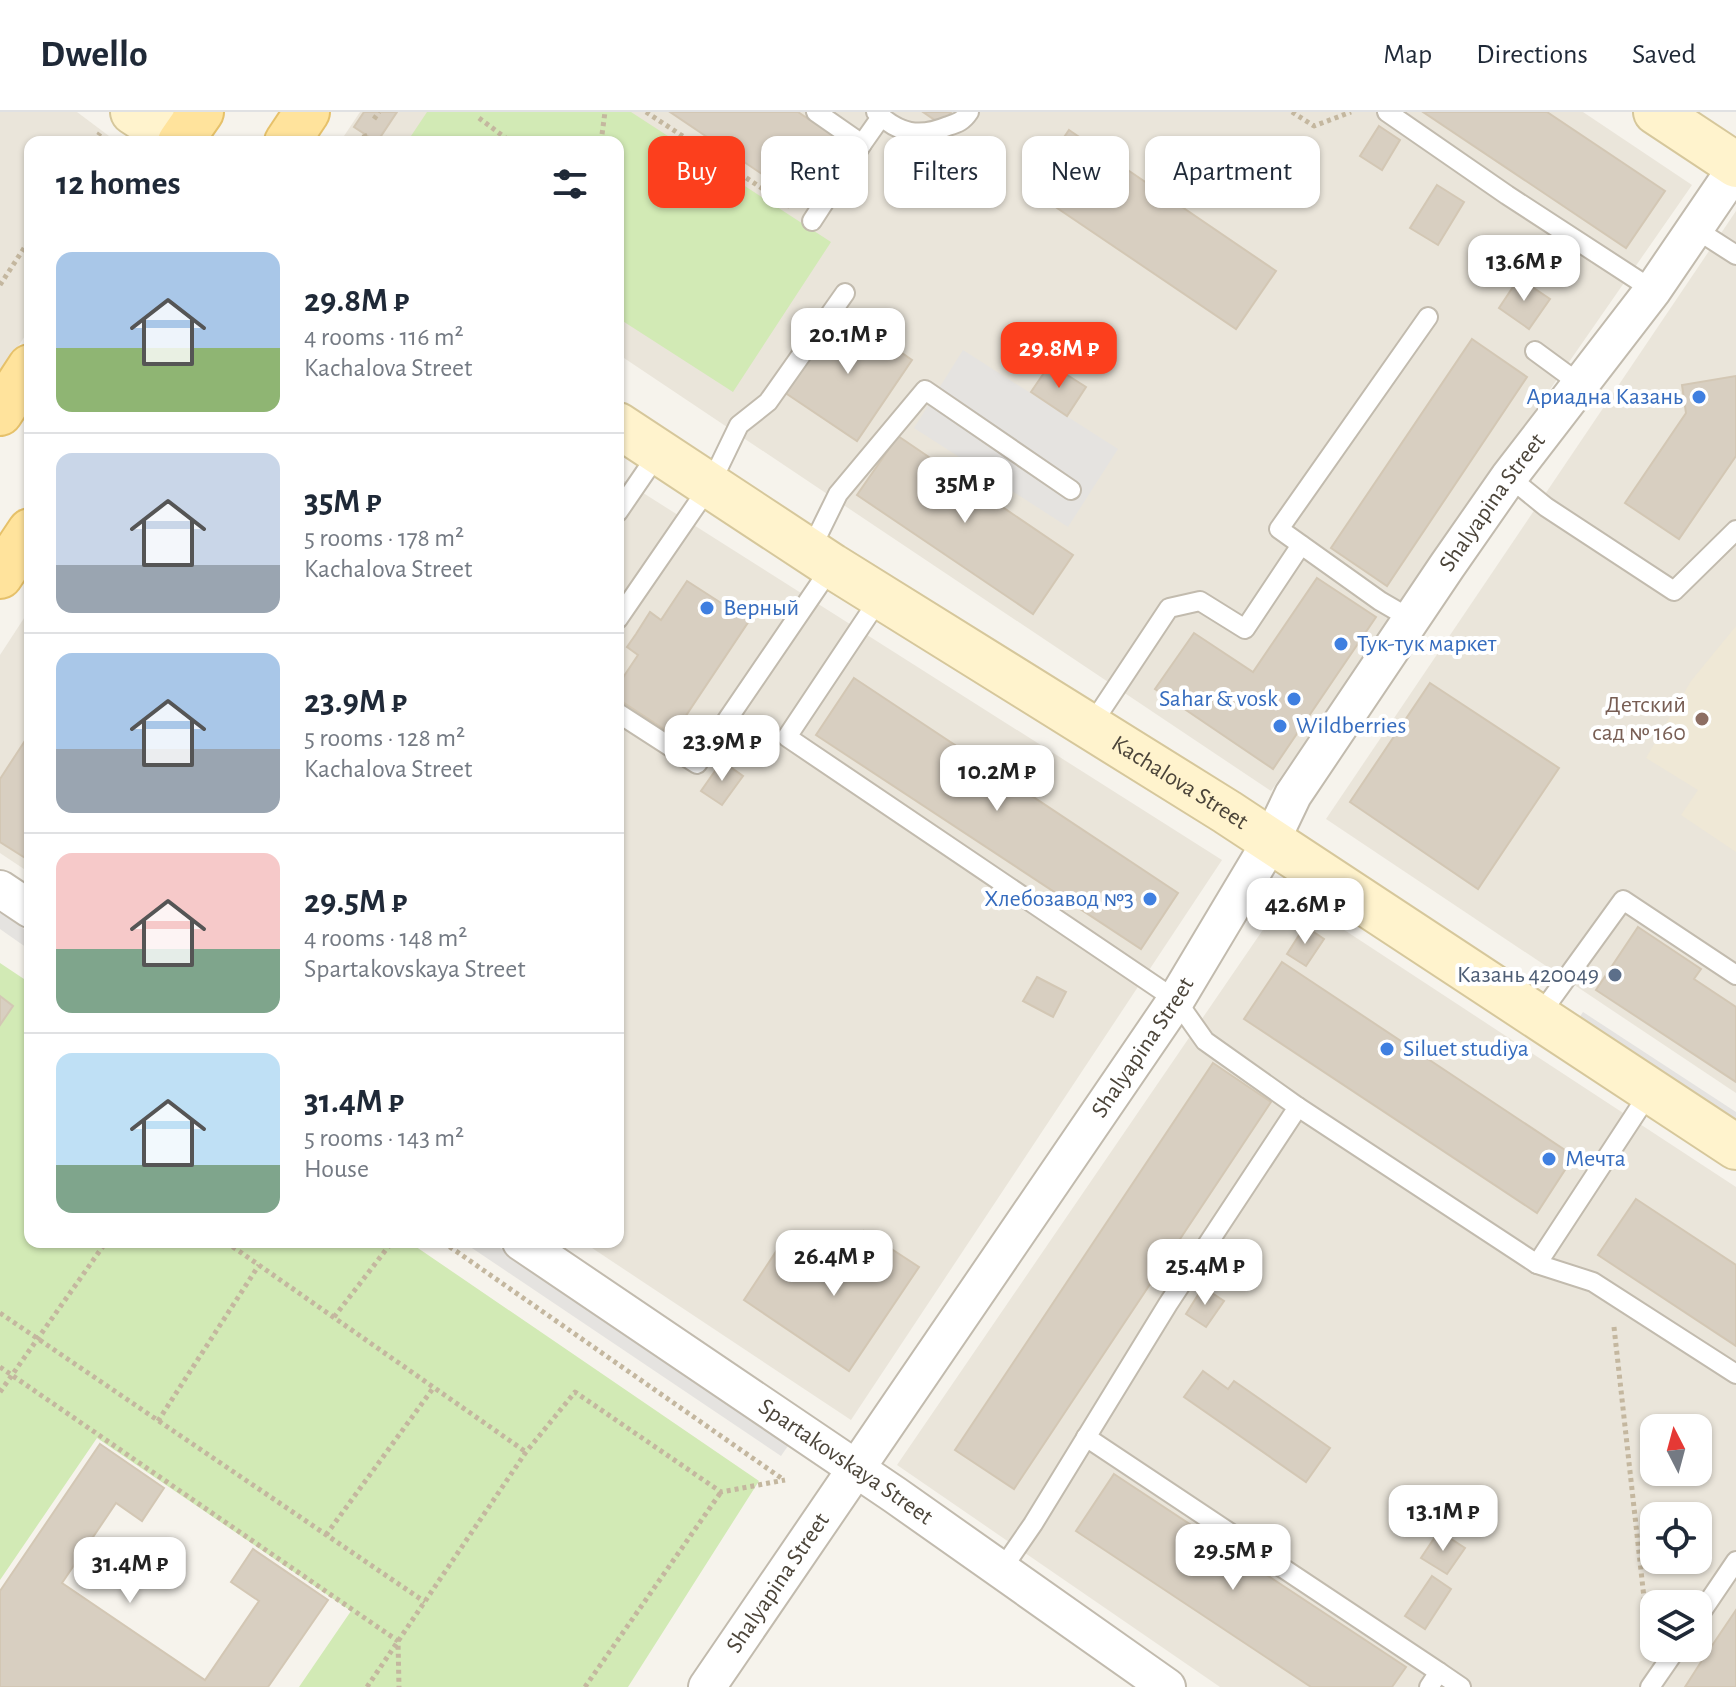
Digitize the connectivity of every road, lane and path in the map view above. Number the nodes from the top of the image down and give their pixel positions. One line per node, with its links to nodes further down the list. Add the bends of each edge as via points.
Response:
1 (201, 112): 18 (main road)
2 (307, 112): 19 (main road)
3 (379, 112): 14 (path)
4 (605, 112): 21 (path)
5 (646, 112): 26 (path)
6 (816, 112): 22 (lane)
7 (969, 112): 12 (lane, via 963,120 926,135 898,128)
8 (1292, 112): 9 (path, via 1314,126)
9 (1351, 112)
10 (1387, 112): 31 (lane)
11 (1656, 112): 24 (street)
12 (878, 114): 23 (lane)
13 (479, 118): 20 (path)
14 (374, 119)
15 (117, 122): 16 (path); 17 (street)
16 (101, 136)
17 (160, 136)
18 (183, 136)
19 (291, 136)
20 (503, 136)
21 (602, 136)
22 (850, 136)
23 (866, 136)
24 (1736, 166): 27 (street, Shalyapina Street)
25 (820, 208): 26 (lane)
26 (812, 221)
27 (1694, 228): 29 (lane); 31 (street, Shalyapina Street)
28 (24, 248): 30 (path)
29 (1736, 255)
30 (0, 285)
31 (1653, 290): 36 (street, Shalyapina Street)
32 (845, 293): 41 (lane, via 768,402 739,425)
33 (1428, 317): 46 (lane, via 1279,529)
34 (1535, 351): 36 (lane)
35 (24, 376): 37 (main road)
36 (1580, 384): 40 (street, Shalyapina Street)
37 (0, 413)
38 (624, 429): 39 (street, Kachalova Street)
39 (659, 452): 41 (street, Kachalova Street); 43 (lane)
40 (1509, 477): 44 (lane, via 1674,591); 51 (street, Shalyapina Street)
41 (710, 485): 47 (street, Kachalova Street); 50 (lane)
42 (1071, 490): 47 (lane, via 925,390 838,494)
43 (624, 503)
44 (1736, 530)
45 (24, 540): 48 (main road)
46 (1301, 545): 51 (lane); 53 (lane, via 1245,629 1200,601 1169,608)
47 (821, 558): 49 (street, Kachalova Street); 52 (lane, via 697,764)
48 (0, 576)
49 (881, 596): 53 (street, Kachalova Street); 58 (lane, via 787,737)
50 (624, 610)
51 (1411, 619): 54 (street, Shalyapina Street, via 1293,795)
52 (624, 717)
53 (1090, 727): 54 (street, Kachalova Street)
54 (1271, 841): 58 (street, Shalyapina Street); 59 (street, Kachalova Street)
55 (0, 889): 56 (street)
56 (24, 905)
57 (1736, 975): 59 (lane, via 1623,900)
58 (1176, 1000): 61 (lane, via 1205,1041); 82 (street, Shalyapina Street)
59 (1539, 1016): 60 (street, Kachalova Street)
60 (1651, 1090): 62 (street, Kachalova Street); 68 (lane)
61 (1298, 1107): 68 (lane); 80 (lane)
62 (1736, 1147)
63 (102, 1248): 73 (path)
64 (235, 1248): 69 (path)
65 (387, 1248): 72 (path)
66 (452, 1248): 83 (path, via 785,1480)
67 (530, 1248): 82 (street, Spartakovskaya Street)
68 (1537, 1264): 70 (lane, via 1593,1282)
69 (259, 1265): 72 (path); 79 (path)
70 (1625, 1302): 75 (lane); 92 (path, via 1613,1319)
71 (0, 1313): 73 (path)
72 (334, 1317): 77 (path)
73 (37, 1339): 76 (path); 79 (path)
74 (0, 1367): 76 (path)
75 (1736, 1374)
76 (12, 1375): 78 (path); 89 (path)
77 (434, 1387): 81 (path); 84 (path)
78 (0, 1392)
79 (158, 1421): 84 (path)
80 (1086, 1437): 86 (lane); 91 (lane)
81 (526, 1452): 83 (path, via 575,1392); 88 (path)
82 (856, 1469): 86 (street, Spartakovskaya Street); 96 (street, Shalyapina Street)
83 (721, 1492): 95 (path)
84 (326, 1535): 88 (path)
85 (1736, 1561): 87 (lane)
86 (1002, 1569): 97 (street, Spartakovskaya Street)
87 (1712, 1596)
88 (425, 1602): 89 (path)
89 (398, 1641): 93 (path); 94 (path)
90 (1668, 1662): 92 (lane)
91 (1434, 1680): 98 (lane)
92 (1652, 1685)
93 (367, 1687)
94 (399, 1687)
95 (585, 1687)
96 (707, 1687)
97 (1167, 1687)
98 (1461, 1687)

